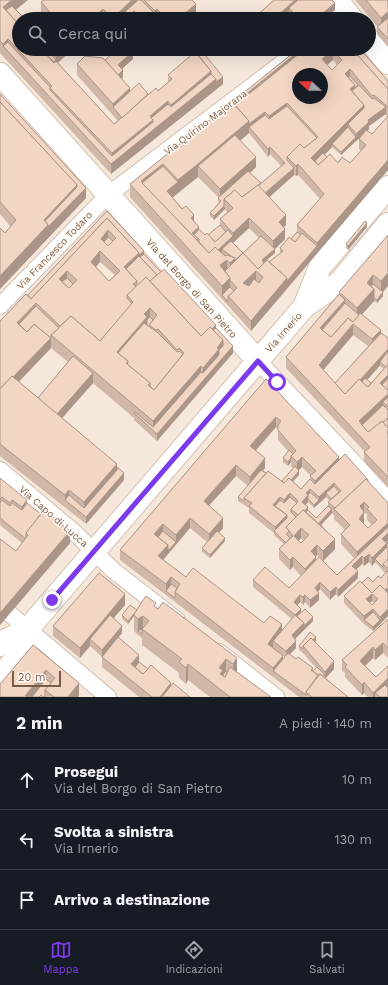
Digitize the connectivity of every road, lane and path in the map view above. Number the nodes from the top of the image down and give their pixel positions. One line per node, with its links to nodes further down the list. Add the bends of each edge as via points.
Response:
1 (376, 48): 3 (street)
2 (292, 56): 6 (street, Via Quirino Majorana)
3 (388, 63)
4 (0, 74): 6 (street, Via del Borgo di San Pietro)
5 (388, 187): 9 (street, Via Irnerio, via 320,267)
6 (108, 195): 8 (street, Via Francesco Todaro); 10 (street, Via del Borgo di San Pietro)
7 (388, 224): 9 (street, Via Irnerio, via 340,282)
8 (0, 306)
9 (304, 307): 10 (street, Via Irnerio)
10 (258, 361): 12 (street, Via del Borgo di San Pietro); 13 (street, Via Irnerio)
11 (0, 470): 13 (street, Via Capo di Lucca)
12 (388, 499)
13 (94, 551): 15 (street, Via Irnerio); 16 (street, Via Capo di Lucca, via 114,571)
14 (10, 614): 15 (street)
15 (26, 630): 18 (street, Via Irnerio); 19 (street, Via Irnerio, via 20,654); 20 (street)
16 (190, 630)
17 (208, 644): 21 (street)
18 (0, 645)
19 (0, 677)
20 (108, 697)
21 (276, 697)

